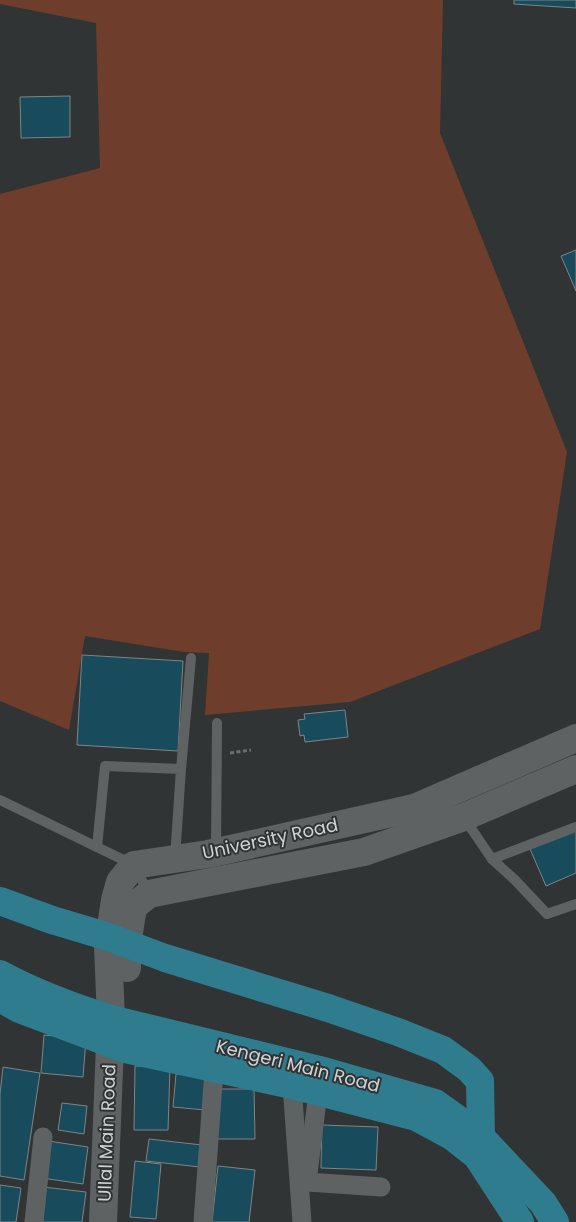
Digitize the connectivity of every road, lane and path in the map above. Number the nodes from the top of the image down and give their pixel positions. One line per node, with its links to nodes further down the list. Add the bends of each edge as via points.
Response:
1 (191, 658): 7 (lane)
2 (217, 723): 5 (lane)
3 (576, 738): 12 (main road, University Road, via 414,808)
4 (251, 750): 5 (path)
5 (217, 755): 12 (lane)
6 (576, 769): 9 (main road, University Road)
7 (181, 770): 11 (lane, via 105,766); 13 (lane)
8 (0, 800): 11 (lane)
9 (464, 817): 14 (lane); 16 (main road, University Road, via 364,852)
10 (576, 827): 14 (lane)
11 (97, 848): 15 (lane)
12 (228, 849): 13 (main road, University Road); 16 (main road)
13 (174, 859): 15 (main road, University Road)
14 (492, 859): 19 (lane, via 547,914)
15 (134, 866): 17 (lane); 20 (main road, via 120,882 114,900)
16 (245, 876): 17 (main road, University Road)
17 (149, 894): 20 (main road, via 133,907)
18 (0, 900): 20 (main road)
19 (576, 904)
20 (118, 941): 23 (main road); 28 (main road, via 328,1008 443,1050 469,1068 480,1081)
21 (0, 974): 23 (main road, Kengeri Main Road, via 71,1006)
22 (0, 998): 23 (main road, Kengeri Main Road, via 19,1009)
23 (118, 1034): 24 (main road, Kengeri Main Road); 28 (main road, Kengeri Main Road, via 320,1070 434,1102); 31 (main road, Ullal Main Road); 32 (main road)
24 (214, 1070): 25 (main road, Kengeri Main Road); 33 (street)
25 (292, 1086): 26 (main road, Kengeri Main Road); 34 (street)
26 (318, 1092): 28 (main road, Kengeri Main Road, via 416,1117 452,1137); 29 (street, via 307,1182)
27 (44, 1137): 30 (street)
28 (474, 1143): 35 (main road, Kengeri Main Road, via 477,1156); 36 (main road, Kengeri Main Road, via 543,1203)
29 (381, 1187)
30 (34, 1222)
31 (104, 1222)
32 (118, 1222)
33 (203, 1222)
34 (302, 1222)
35 (520, 1222)
36 (555, 1222)

